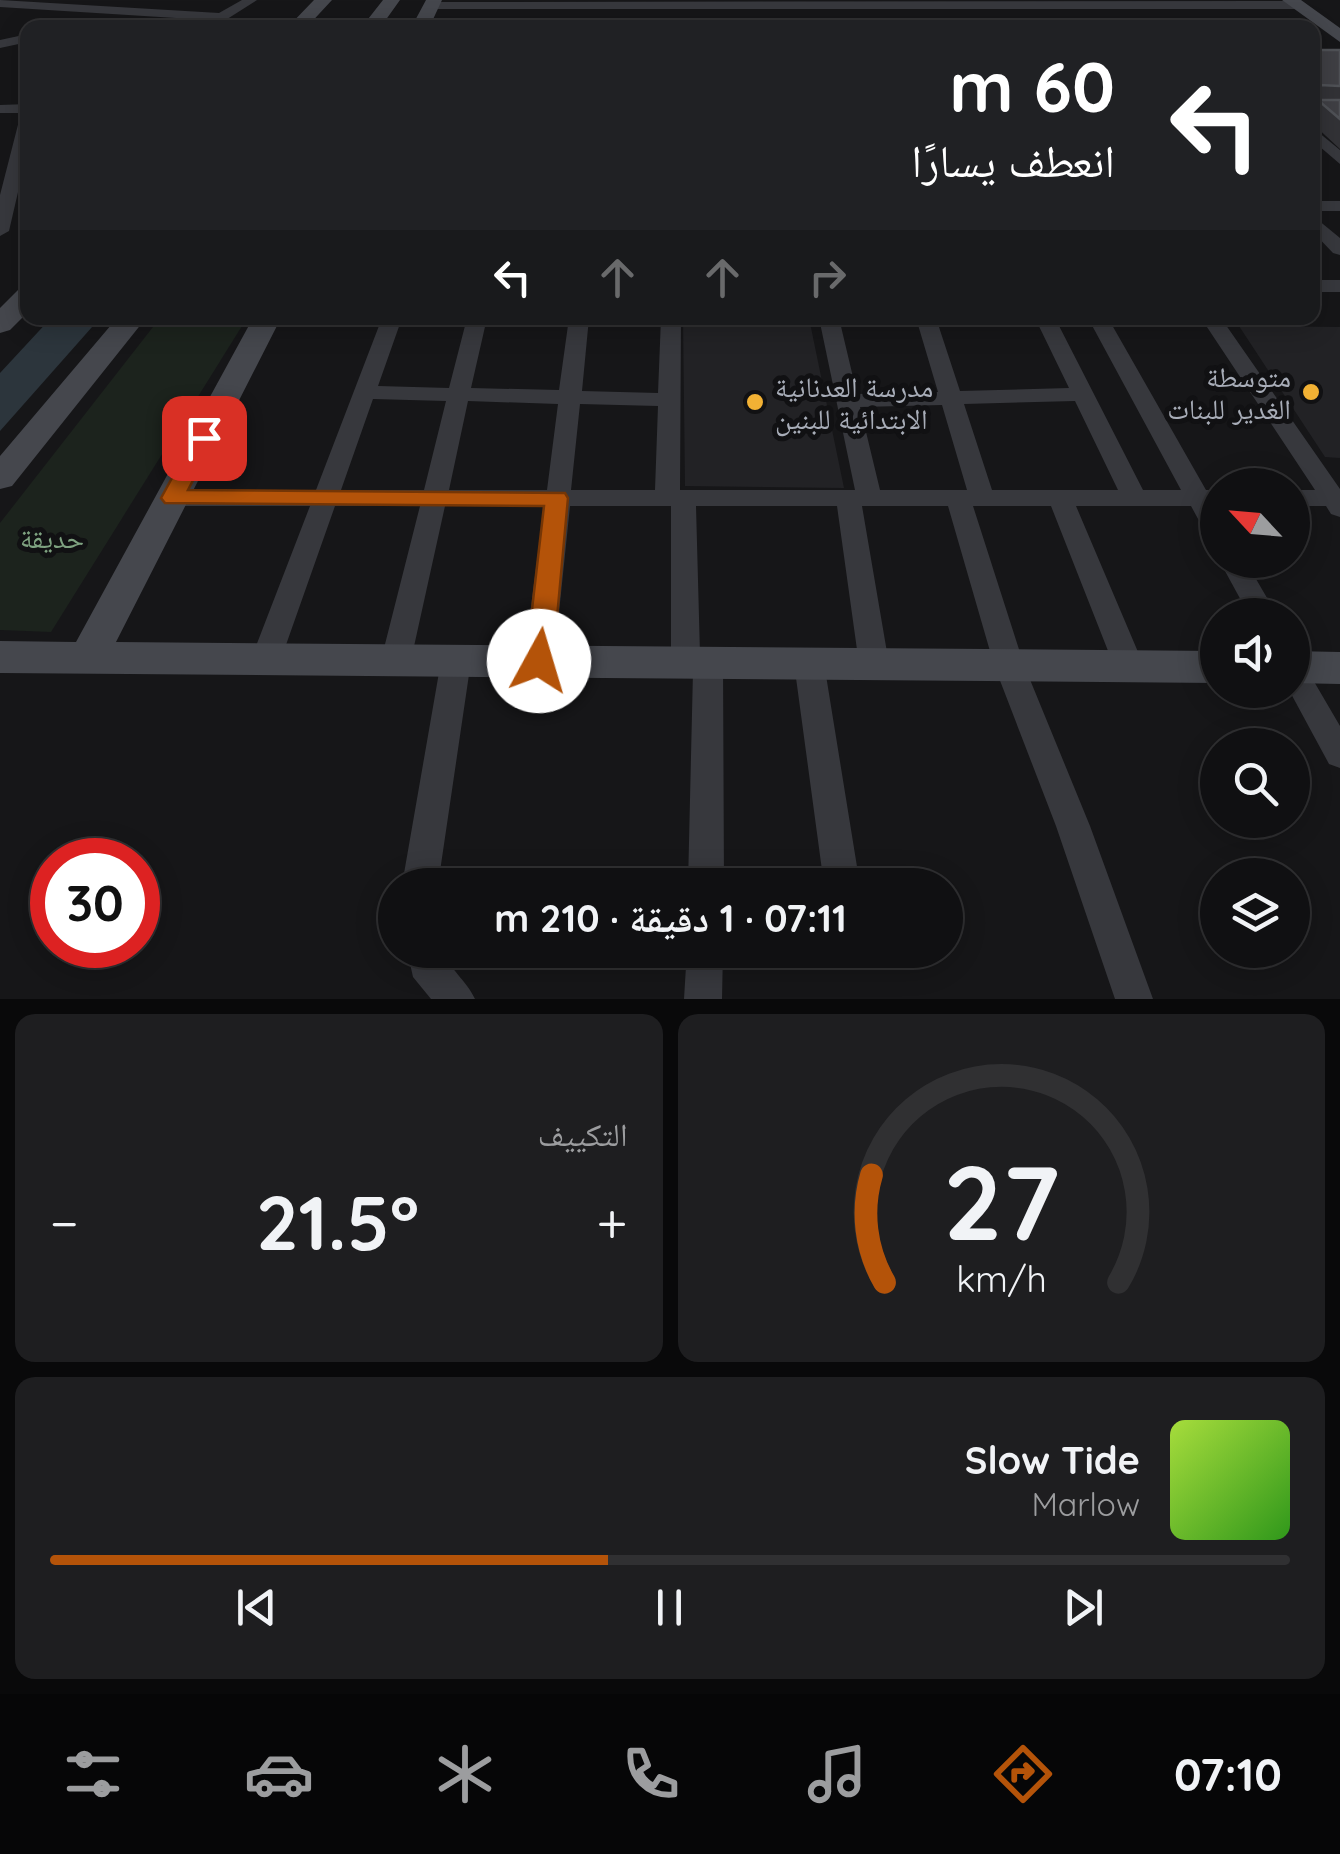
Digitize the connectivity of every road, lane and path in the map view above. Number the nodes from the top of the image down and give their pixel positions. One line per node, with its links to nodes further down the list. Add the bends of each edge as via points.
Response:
1 (164, 0): 19 (street)
2 (251, 0): 22 (street)
3 (324, 0): 25 (street)
4 (392, 0): 26 (street)
5 (0, 3): 6 (street)
6 (71, 3): 19 (street)
7 (433, 3): 15 (street)
8 (886, 3): 9 (street, via 916,11); 13 (street)
9 (952, 3): 14 (street, via 997,11)
10 (1130, 3): 11 (street); 14 (street); 20 (street)
11 (1206, 3): 12 (street); 21 (street)
12 (1294, 3): 27 (street)
13 (837, 7): 18 (street)
14 (1063, 7)
15 (506, 8): 16 (street)
16 (565, 8): 17 (street)
17 (634, 8): 18 (street)
18 (754, 8)
19 (143, 9): 22 (street); 23 (street)
20 (1144, 16)
21 (1222, 16)
22 (219, 17): 24 (street)
23 (125, 20)
24 (215, 20)
25 (304, 20)
26 (376, 20)
27 (1317, 20)
28 (1320, 139): 30 (street)
29 (20, 145): 32 (street)
30 (1340, 159)
31 (1320, 228): 33 (street)
32 (0, 232)
33 (1340, 249)
34 (20, 304): 35 (street)
35 (0, 324)
36 (126, 325): 54 (street)
37 (264, 325): 56 (street)
38 (389, 325): 47 (street)
39 (475, 325): 48 (street)
40 (578, 325): 50 (street)
41 (671, 325): 52 (street)
42 (831, 325): 53 (street)
43 (928, 325): 51 (street)
44 (1048, 325): 49 (street)
45 (1102, 325): 55 (street)
46 (1216, 325): 67 (street)
47 (365, 392): 48 (street); 57 (street)
48 (459, 394): 50 (street); 58 (street)
49 (1083, 394): 51 (street); 64 (street)
50 (572, 397): 52 (street); 59 (street)
51 (951, 398): 53 (street); 62 (street)
52 (668, 400): 60 (street)
53 (848, 401): 61 (street)
54 (0, 478)
55 (1200, 485)
56 (173, 498): 57 (street); 69 (street)
57 (326, 498): 58 (street); 70 (street)
58 (434, 498): 59 (street); 71 (street)
59 (557, 498): 60 (street); 73 (street)
60 (675, 498): 61 (street); 74 (street)
61 (858, 498): 62 (street); 76 (street)
62 (970, 498): 63 (street); 77 (street)
63 (1060, 498): 64 (street); 78 (street)
64 (1135, 498): 65 (street)
65 (1200, 498)
66 (1310, 499): 67 (street)
67 (1338, 501)
68 (0, 657): 69 (street)
69 (88, 658): 70 (street)
70 (266, 659): 71 (street)
71 (396, 660): 72 (street)
72 (456, 660): 73 (street); 84 (street)
73 (539, 661): 74 (street)
74 (697, 662): 75 (street); 85 (street)
75 (809, 663): 76 (street); 86 (street)
76 (874, 664): 77 (street)
77 (1009, 665): 78 (street); 91 (street)
78 (1129, 666): 79 (street)
79 (1200, 667)
80 (1310, 668): 81 (street)
81 (1340, 668)
82 (1310, 701): 83 (street)
83 (1340, 755)
84 (423, 868)
85 (705, 868)
86 (839, 868)
87 (429, 968): 89 (street)
88 (704, 968): 90 (street)
89 (456, 999)
90 (703, 999)
91 (1134, 999)

